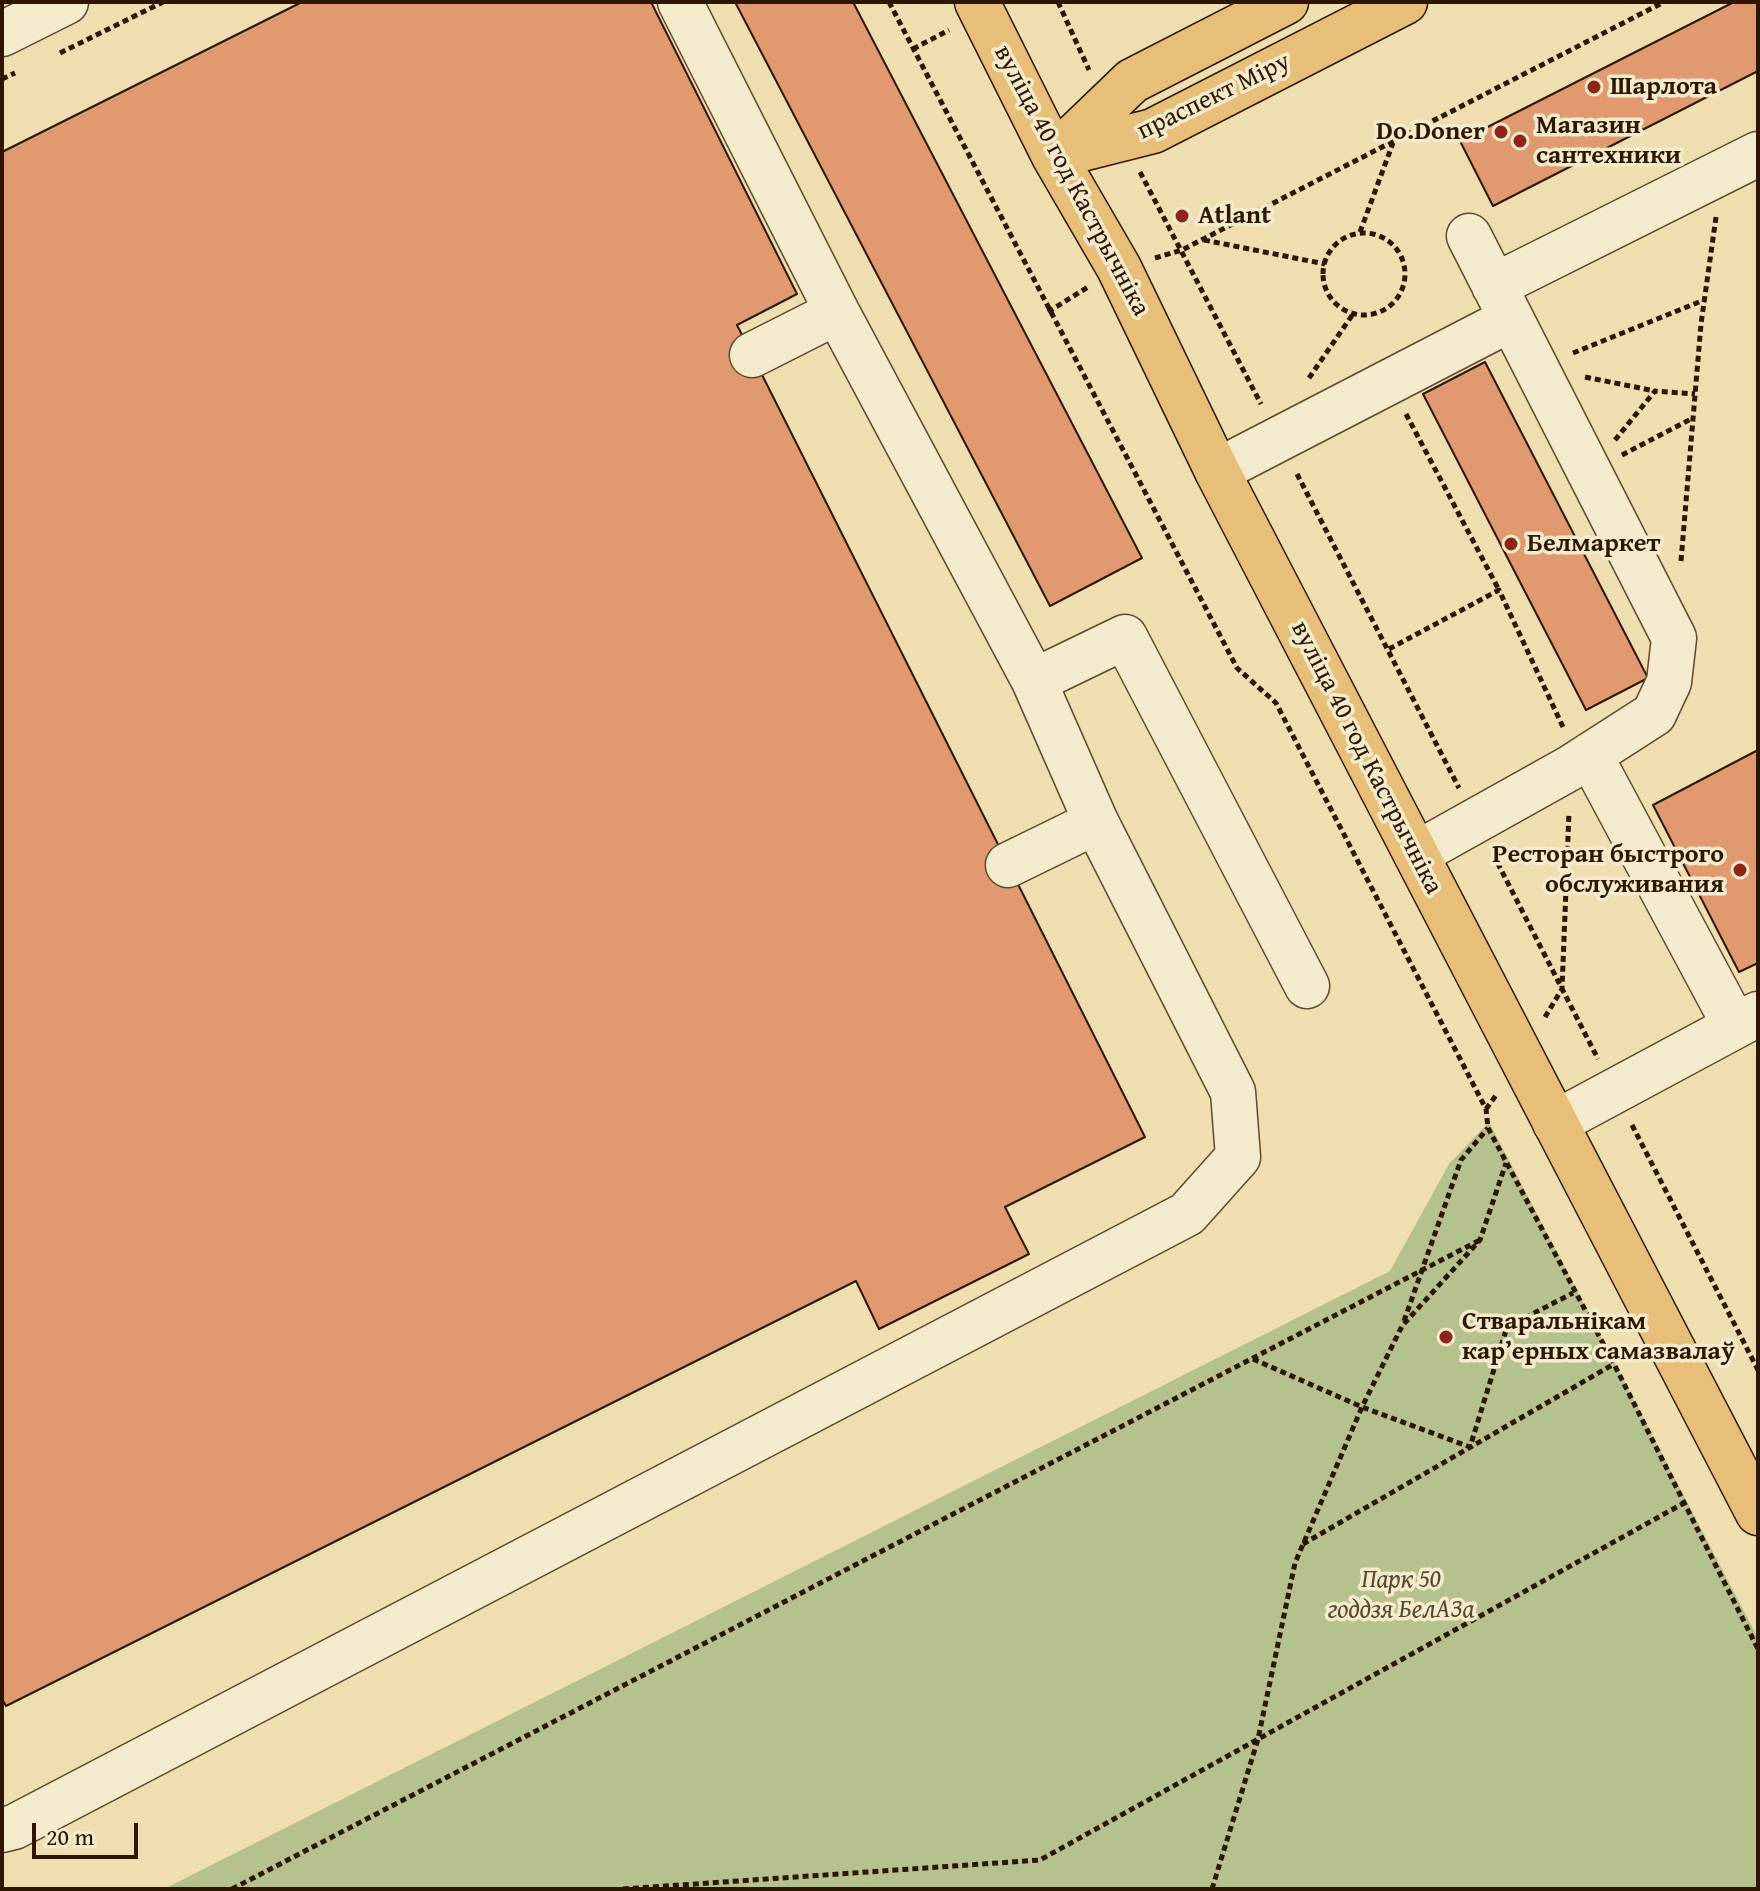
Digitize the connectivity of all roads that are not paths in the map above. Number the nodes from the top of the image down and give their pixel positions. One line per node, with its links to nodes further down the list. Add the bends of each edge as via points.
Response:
1 (66, 2): 7 (lane)
2 (680, 2): 12 (lane)
3 (977, 2): 8 (main road, вуліца 40 год Кастрычніка)
4 (1286, 2): 8 (main road, праспект Міру, via 1132,81)
5 (1405, 2): 6 (main road, праспект Міру)
6 (1334, 18): 8 (main road, праспект Міру, via 1153,131)
7 (2, 34)
8 (1054, 156): 14 (main road, вуліца 40 год Кастрычніка, via 1119,268)
9 (1740, 163): 11 (lane)
10 (1469, 236): 11 (lane)
11 (1502, 303): 14 (lane); 16 (lane, via 1674,638 1669,682 1654,714)
12 (837, 312): 13 (lane); 15 (lane)
13 (752, 355)
14 (1217, 471): 18 (main road, вуліца 40 год Кастрычніка)
15 (1034, 681): 17 (lane); 20 (lane, via 1125,637)
16 (1580, 762): 18 (lane); 21 (lane)
17 (1096, 822): 19 (lane); 24 (lane, via 1233,1092 1238,1157 1187,1214)
18 (1416, 854): 22 (main road, вуліца 40 год Кастрычніка)
19 (1008, 865)
20 (1307, 986)
21 (1746, 1020): 22 (lane)
22 (1555, 1123): 23 (main road, вуліца 40 год Кастрычніка)
23 (1758, 1513)
24 (2, 1830)

